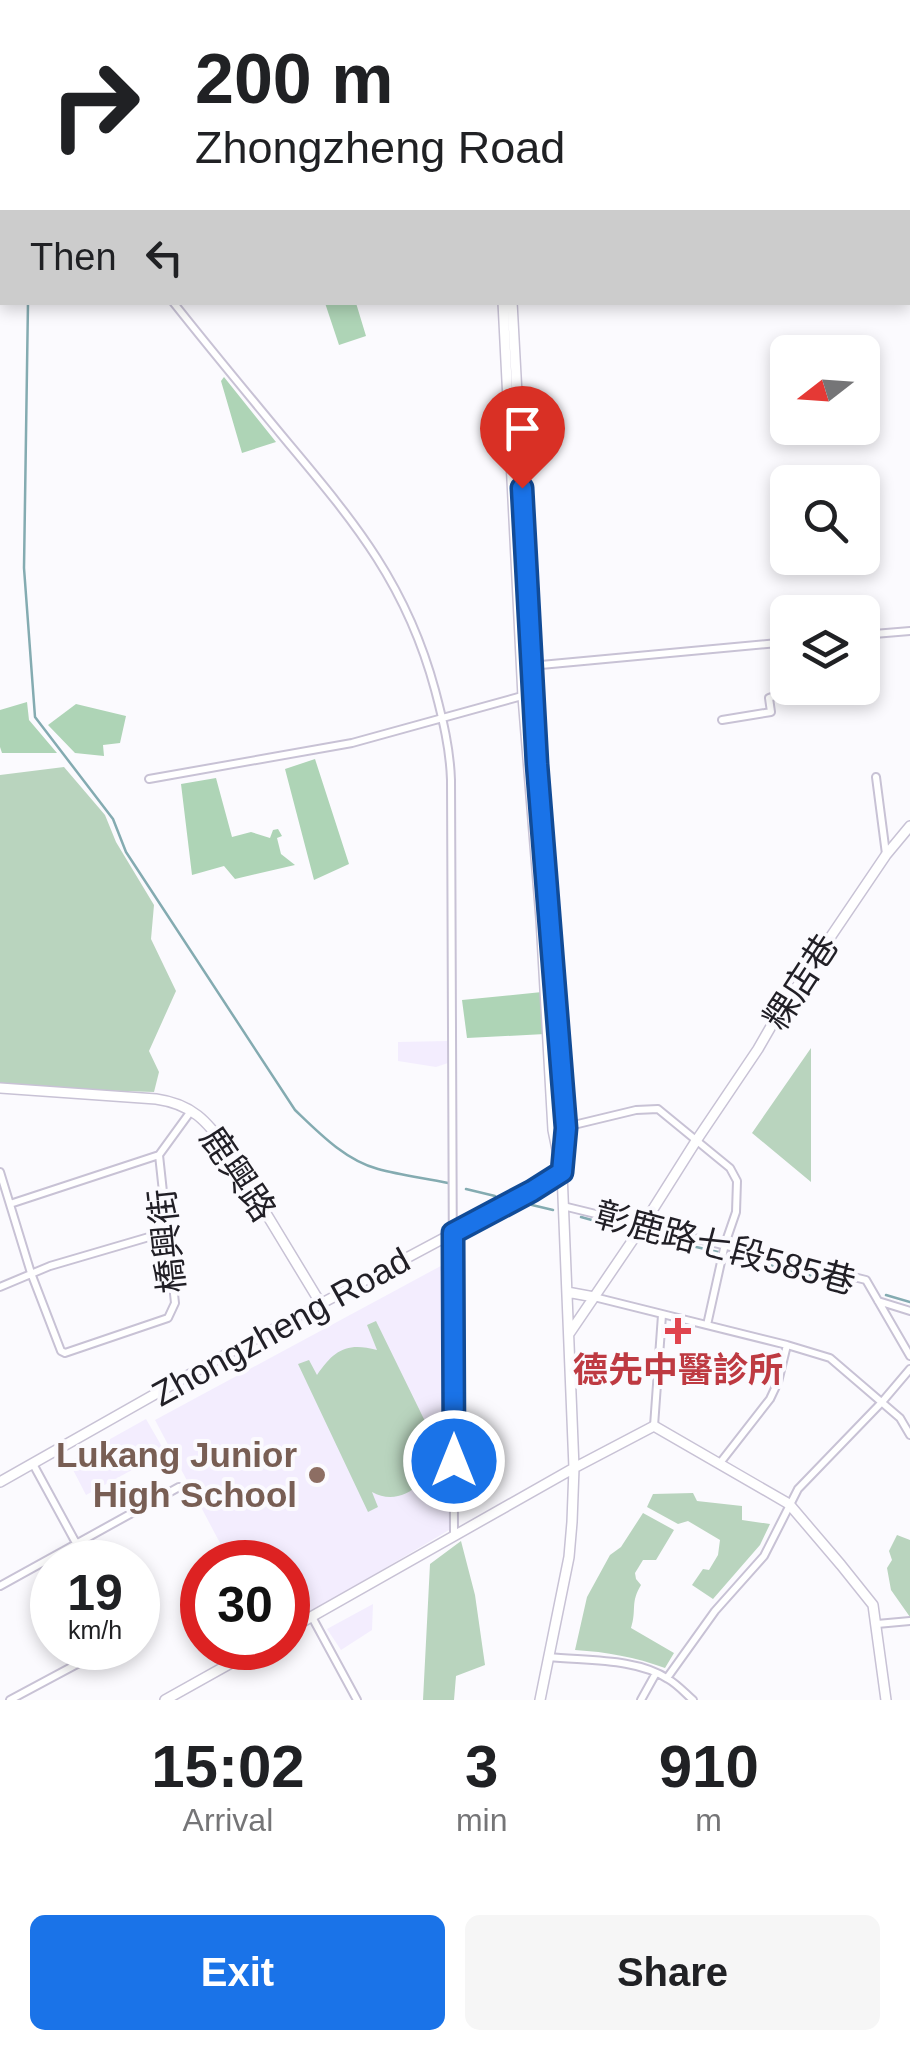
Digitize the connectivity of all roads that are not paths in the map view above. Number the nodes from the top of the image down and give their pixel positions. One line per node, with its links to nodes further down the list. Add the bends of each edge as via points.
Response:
1 (175, 305): 10 (street, via 335,497 389,575 415,627)
2 (503, 305): 7 (street)
3 (512, 305): 7 (street)
4 (910, 630): 5 (street)
5 (880, 634)
6 (770, 644): 7 (street)
7 (526, 666): 8 (street)
8 (528, 695): 10 (street); 18 (street); 19 (street)
9 (770, 705): 11 (street, via 771,712)
10 (443, 717): 13 (street, via 352,743); 28 (street, via 450,780)
11 (722, 720)
12 (876, 777): 15 (street)
13 (148, 779)
14 (910, 826): 15 (street, 粿店巷)
15 (886, 855): 20 (street, 粿店巷)
16 (0, 1088): 17 (street, 鹿興路, via 156,1099)
17 (192, 1110): 21 (street, 橋興街); 35 (street, 鹿興路, via 227,1148)
18 (566, 1128): 19 (street); 20 (street, via 658,1109); 23 (street)
19 (554, 1130): 23 (street)
20 (696, 1141): 26 (street, 粿店巷); 29 (street, via 738,1181)
21 (158, 1155): 24 (street); 27 (street, 橋興街)
22 (0, 1172): 24 (street, 橋興街)
23 (562, 1172): 25 (street); 28 (street, Zhongzheng Road)
24 (10, 1204): 30 (street, 橋興街)
25 (563, 1206): 26 (street, 彰鹿路七段585巷); 32 (street)
26 (643, 1225): 29 (street, 彰鹿路七段585巷); 33 (street, 粿店巷)
27 (166, 1232): 30 (street); 30 (street, 橋興街, via 175,1303 168,1318 66,1353)
28 (453, 1233): 35 (street, Zhongzheng Road); 52 (street)
29 (725, 1244): 34 (street, 彰鹿路七段585巷, via 866,1280); 38 (street)
30 (31, 1273): 31 (street)
31 (0, 1287)
32 (567, 1292): 33 (street); 39 (street)
33 (594, 1298): 37 (street); 39 (street, 粿店巷)
34 (878, 1301): 36 (street); 41 (street)
35 (321, 1304): 47 (street, Zhongzheng Road)
36 (910, 1311)
37 (662, 1314): 38 (street); 44 (street)
38 (707, 1325): 40 (street)
39 (568, 1334): 48 (street)
40 (787, 1345): 43 (street, via 830,1358); 46 (street, via 770,1399)
41 (910, 1356)
42 (910, 1369): 43 (street)
43 (882, 1402): 45 (street); 51 (street)
44 (654, 1426): 46 (street); 48 (street)
45 (910, 1435)
46 (720, 1462): 51 (street)
47 (33, 1464): 49 (street, Zhongzheng Road); 53 (street)
48 (574, 1468): 52 (street); 60 (street, via 569,1557)
49 (0, 1482)
50 (179, 1487): 54 (street)
51 (788, 1504): 59 (street, via 873,1605); 64 (street, via 764,1556)
52 (454, 1537): 57 (street)
53 (74, 1540)
54 (82, 1540)
55 (30, 1569): 56 (street)
56 (0, 1586)
57 (312, 1617): 67 (street)
58 (910, 1620): 59 (street)
59 (876, 1624): 71 (street)
60 (549, 1656): 63 (street); 68 (street)
61 (66, 1670): 65 (street)
62 (219, 1670): 66 (street)
63 (656, 1674): 64 (street); 69 (street)
64 (667, 1678): 70 (street)
65 (10, 1700)
66 (165, 1700)
67 (357, 1700)
68 (540, 1700)
69 (641, 1700)
70 (693, 1700)
71 (886, 1700)

